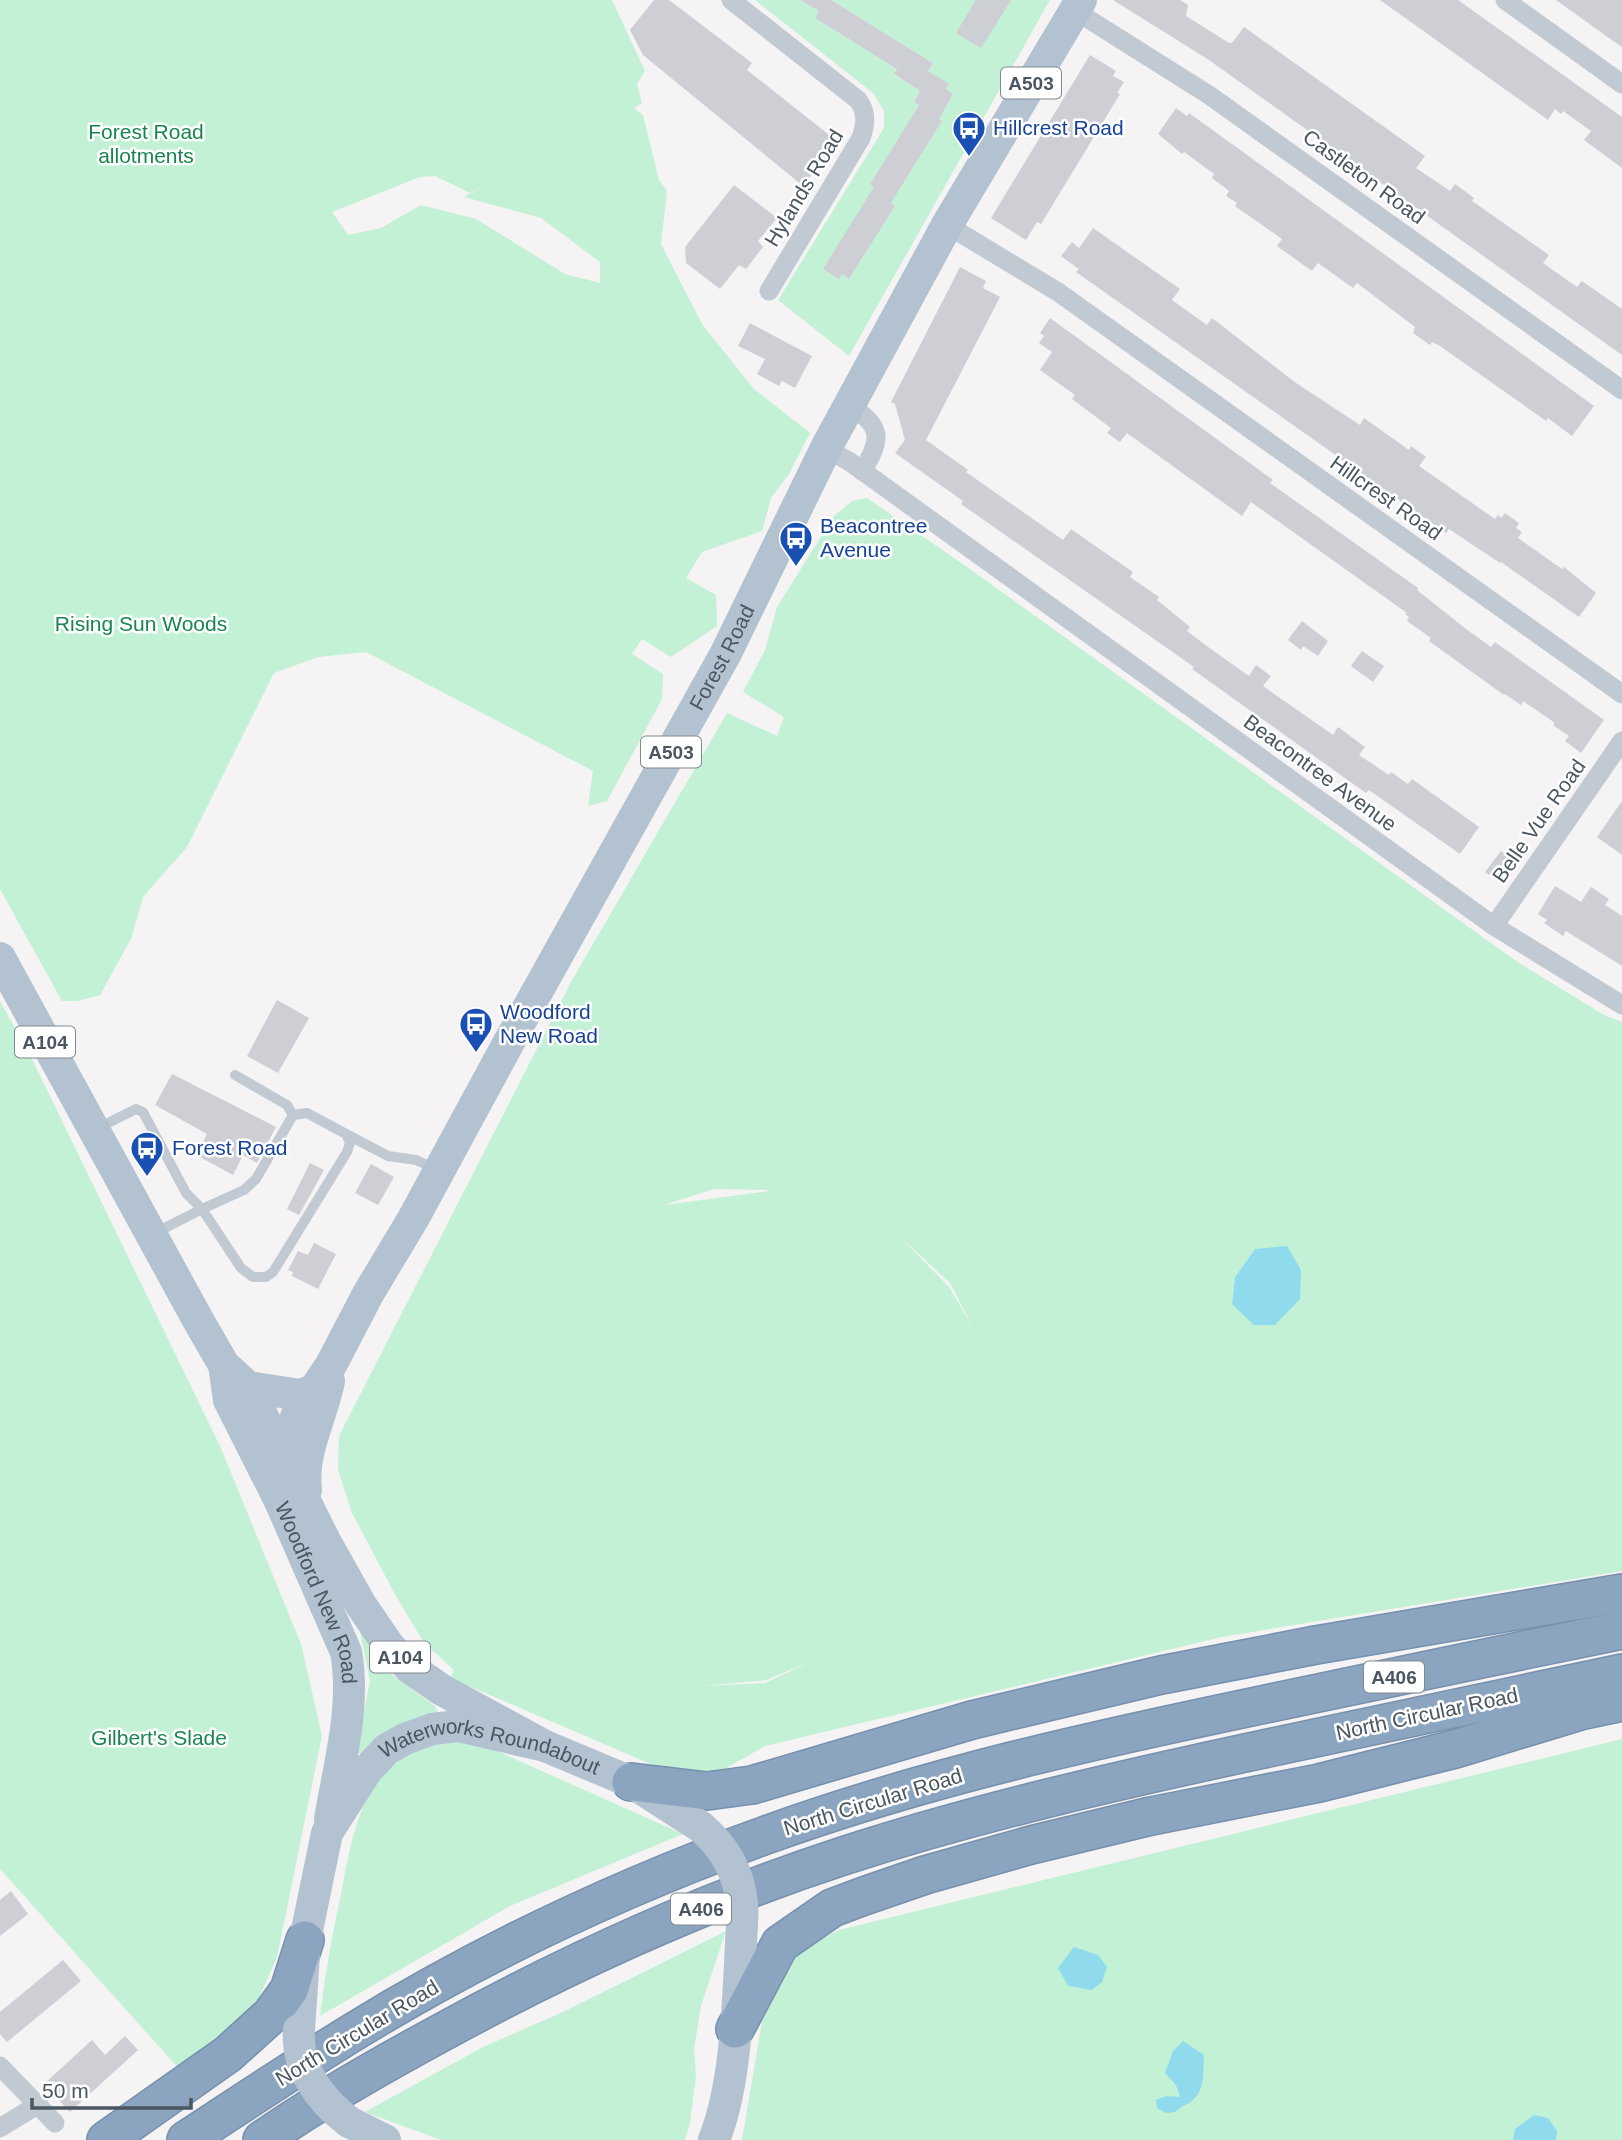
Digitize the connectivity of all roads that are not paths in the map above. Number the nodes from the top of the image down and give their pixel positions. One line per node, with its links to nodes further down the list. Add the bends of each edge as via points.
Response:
1 (731, 0): 6 (street, Hylands Road, via 858,100 865,112 862,138)
2 (1505, 0): 4 (street)
3 (1078, 5): 5 (main road, Forest Road / A503); 7 (street, Castleton Road)
4 (1622, 84)
5 (947, 225): 8 (main road, Forest Road / A503); 11 (street, Hillcrest Road, via 1058,292)
6 (769, 291)
7 (1622, 390)
8 (849, 405): 9 (main road, Forest Road / A503); 10 (street, via 870,419 876,435 876,446)
9 (826, 448): 10 (street, Beacontree Avenue); 20 (main road, Forest Road / A503, via 726,653)
10 (862, 471): 13 (street, Beacontree Avenue)
11 (1622, 694)
12 (1622, 741): 13 (street, Belle Vue Road)
13 (1494, 926): 15 (street, Beacontree Avenue)
14 (0, 958): 18 (main road, Woodford New Road / A104)
15 (1622, 1005)
16 (235, 1075): 17 (lane, via 287,1105)
17 (293, 1115): 19 (lane, via 307,1113); 21 (lane, via 256,1179 244,1190)
18 (95, 1130): 21 (lane, via 136,1109 143,1112 186,1194); 22 (main road, Woodford New Road / A104)
19 (346, 1134): 20 (lane, via 388,1156 416,1160); 21 (lane, via 347,1152 266,1278 253,1277 241,1268)
20 (439, 1170): 24 (main road, Forest Road / A503)
21 (202, 1209): 22 (lane)
22 (151, 1235): 23 (main road, Woodford New Road / A104)
23 (224, 1366): 25 (main road, Woodford New Road / A104); 28 (main road, Woodford New Road / A104, via 229,1400)
24 (331, 1366): 26 (main road, Forest Road / A503); 29 (main road, A503, via 304,1475)
25 (248, 1387): 26 (main road, via 300,1395); 27 (main road, Woodford New Road / A104)
26 (312, 1391): 27 (main road, Forest Road / A503, via 296,1417)
27 (285, 1463): 28 (main road, Forest Road / A503); 29 (main road, Woodford New Road / A104)
28 (279, 1501): 36 (main road, Woodford New Road / A104, via 339,1632 350,1672)
29 (309, 1512): 34 (main road, Woodford New Road / A104, via 361,1605 388,1646 410,1668)
30 (1622, 1593): 35 (highway, A406, via 1160,1675 972,1720 752,1785 707,1791)
31 (1622, 1630): 45 (highway, North Circular Road / A406, via 1076,1744 766,1835 579,1913 469,1967 358,2029)
32 (1622, 1673): 46 (highway, North Circular Road / A406, via 1087,1788 841,1857 708,1905 554,1974 379,2067)
33 (1622, 1702): 38 (highway, via 1319,1783 1031,1845 864,1896 832,1908 780,1944)
34 (545, 1746): 35 (main road, Waterworks Roundabout); 36 (main road, Waterworks Roundabout, via 458,1726 412,1735 387,1749 370,1767)
35 (631, 1782): 38 (main road, Waterworks Roundabout, bridge, via 701,1827 721,1847 735,1871 743,1925)
36 (327, 1833): 37 (main road, Waterworks Roundabout)
37 (305, 1940): 44 (highway, via 289,1990 271,2015 229,2054); 47 (main road, Waterworks Roundabout, bridge, via 299,2030 310,2080 327,2104 349,2122)
38 (735, 2029): 43 (main road, Waterworks Roundabout)
39 (0, 2066): 40 (street)
40 (38, 2104): 41 (street); 42 (street)
41 (55, 2123)
42 (0, 2128)
43 (720, 2132)
44 (106, 2140)
45 (186, 2140)
46 (262, 2140)
47 (385, 2140)

